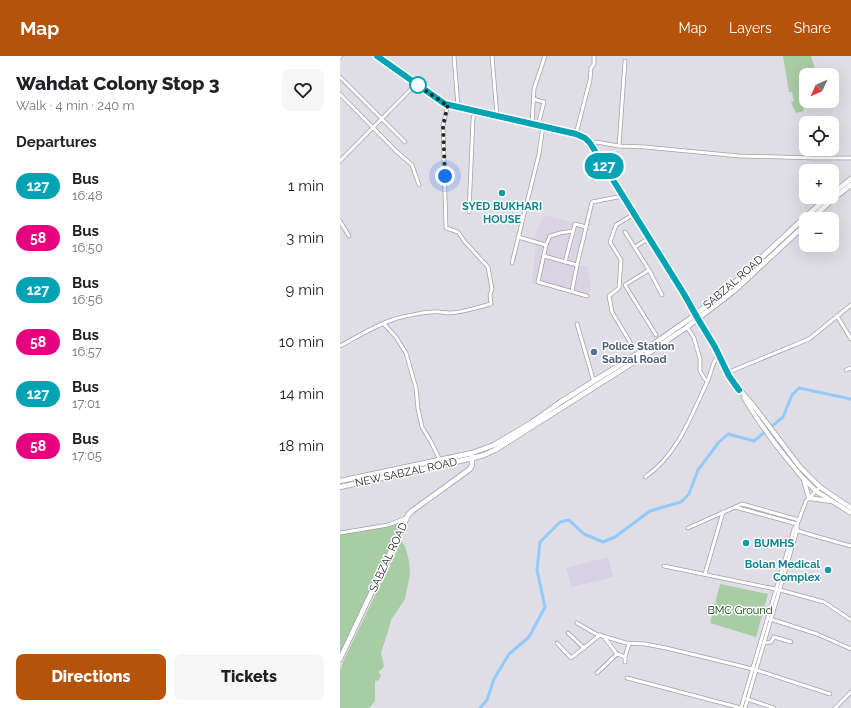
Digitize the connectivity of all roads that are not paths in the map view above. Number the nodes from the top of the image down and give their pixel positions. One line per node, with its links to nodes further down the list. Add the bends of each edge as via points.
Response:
1 (377, 56): 8 (main road)
2 (454, 56): 12 (street)
3 (492, 56): 14 (street)
4 (545, 56): 10 (street)
5 (594, 56): 19 (street)
6 (625, 61): 22 (street)
7 (340, 77): 15 (street)
8 (416, 84): 11 (main road); 15 (street)
9 (340, 94): 18 (street)
10 (533, 99): 16 (street); 17 (street, via 544,102)
11 (448, 104): 12 (main road); 58 (street, via 443,126 446,228 458,232 488,267 492,289 491,304 449,314 431,312 391,320)
12 (458, 107): 13 (main road)
13 (475, 111): 14 (main road); 33 (street)
14 (497, 116): 16 (main road)
15 (382, 119): 18 (street); 20 (street)
16 (532, 124): 17 (main road)
17 (540, 126): 19 (main road); 43 (street, via 539,154)
18 (374, 127): 24 (street); 28 (street, via 412,165)
19 (576, 134): 21 (main road, via 585,138)
20 (405, 142)
21 (591, 146): 22 (street, via 596,142); 31 (main road)
22 (619, 146): 25 (street, via 739,156)
23 (340, 154): 24 (street)
24 (344, 157): 26 (street)
25 (851, 158)
26 (340, 161)
27 (851, 179): 30 (main road)
28 (418, 185)
29 (851, 185): 34 (main road)
30 (839, 188)
31 (623, 196): 35 (main road); 37 (street, via 592,202)
32 (820, 204): 41 (main road, SABZAL ROAD)
33 (469, 212)
34 (819, 212)
35 (634, 214): 44 (main road); 64 (street, via 616,225 610,242 621,260 619,288 609,296 612,312)
36 (340, 221): 42 (street)
37 (586, 227): 39 (street, via 575,224); 50 (street)
38 (799, 229): 41 (main road, SABZAL ROAD)
39 (573, 231): 45 (street, via 550,236); 48 (street)
40 (625, 232): 46 (street)
41 (790, 235): 57 (main road, SABZAL ROAD, via 735,290)
42 (350, 236)
43 (518, 237): 45 (street); 49 (street)
44 (649, 238): 46 (street); 57 (main road)
45 (546, 244): 47 (street)
46 (635, 247): 51 (street)
47 (544, 256): 48 (street); 52 (street, via 538,282)
48 (565, 262): 50 (street)
49 (512, 263)
50 (577, 265): 52 (street)
51 (649, 270): 53 (street); 61 (street, via 625,284)
52 (572, 291): 54 (street)
53 (662, 295)
54 (588, 296)
55 (851, 305): 56 (street)
56 (837, 316): 62 (street); 68 (street, via 809,339)
57 (696, 317): 60 (main road, SABZAL ROAD); 65 (main road); 69 (main road, SABZAL ROAD)
58 (384, 324): 63 (street); 74 (street, via 406,353 416,388 422,427)
59 (577, 324): 71 (street)
60 (687, 327): 69 (main road, SABZAL ROAD); 70 (street, via 694,338 700,359 700,371)
61 (656, 335)
62 (851, 339)
63 (340, 346)
64 (633, 346)
65 (719, 355): 68 (main road); 70 (street, via 715,358)
66 (851, 368): 67 (street)
67 (846, 370)
68 (727, 373): 72 (main road)
69 (604, 378): 71 (main road, SABZAL ROAD); 73 (main road, SABZAL ROAD, via 495,450 484,455)
70 (707, 381): 75 (street, via 685,429 671,451 661,465)
71 (594, 382): 73 (main road, SABZAL ROAD, via 531,423)
72 (739, 390): 76 (main road, via 776,446); 79 (main road, via 800,467)
73 (472, 455): 74 (main road, NEW SABZAL ROAD); 78 (main road, NEW SABZAL ROAD); 87 (main road, SABZAL ROAD, via 470,469)
74 (440, 460): 77 (main road, NEW SABZAL ROAD)
75 (645, 477)
76 (803, 478): 80 (main road); 81 (main road)
77 (340, 482)
78 (340, 487)
79 (820, 487): 80 (street); 84 (main road)
80 (816, 491): 81 (street); 82 (main road)
81 (809, 498): 82 (main road); 88 (street, via 803,506)
82 (832, 501): 86 (main road)
83 (735, 507): 85 (street); 88 (street, via 742,504); 89 (street)
84 (851, 508)
85 (723, 512): 90 (street); 95 (street)
86 (851, 513)
87 (406, 518): 92 (street, via 388,525); 111 (main road, SABZAL ROAD)
88 (799, 520): 89 (street)
89 (797, 525): 91 (street)
90 (688, 528)
91 (796, 530): 93 (street); 96 (street)
92 (340, 533)
93 (851, 546)
94 (664, 566): 95 (street)
95 (705, 574): 96 (street)
96 (778, 590): 97 (street); 98 (street, via 824,602)
97 (770, 619): 105 (street); 108 (street); 113 (street)
98 (851, 620)
99 (577, 623): 101 (street)
100 (568, 633): 107 (street)
101 (600, 635): 102 (street); 107 (street)
102 (604, 637): 106 (street); 109 (street)
103 (791, 642): 105 (street, via 774,637 771,642)
104 (557, 643): 107 (street, via 571,658)
105 (764, 643): 113 (street)
106 (629, 644): 110 (street); 113 (street, via 666,648)
107 (584, 648)
108 (851, 649)
109 (617, 654): 110 (street); 114 (street)
110 (625, 657): 112 (street)
111 (340, 659)
112 (625, 662)
113 (755, 669): 117 (street); 118 (street)
114 (597, 673)
115 (627, 678): 119 (street)
116 (851, 692): 122 (street)
117 (830, 694)
118 (746, 699): 119 (street); 120 (street); 121 (street)
119 (741, 708)
120 (745, 708)
121 (774, 708)
122 (835, 708)

